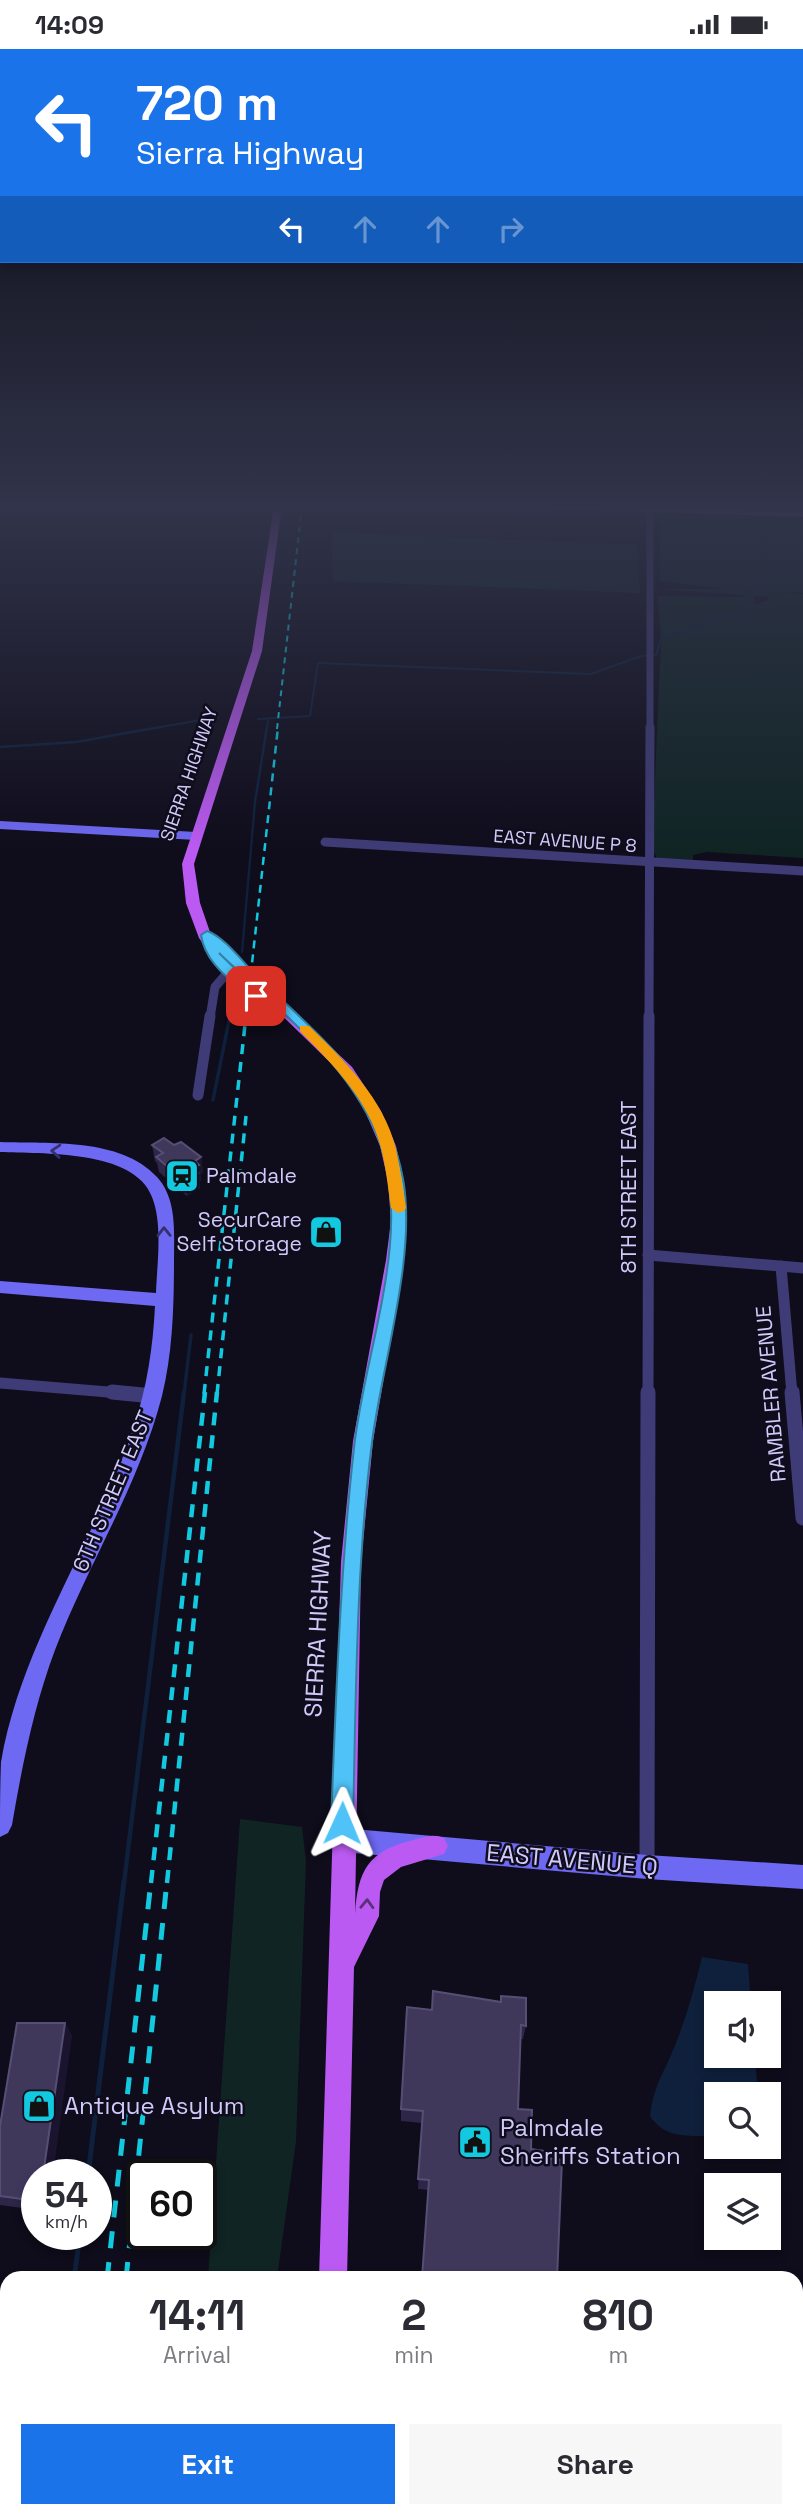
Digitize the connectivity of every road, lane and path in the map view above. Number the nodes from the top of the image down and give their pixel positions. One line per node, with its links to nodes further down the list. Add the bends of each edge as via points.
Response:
1 (261, 621): 4 (main road, SIERRA HIGHWAY, via 257,651)
2 (647, 621): 6 (street, 8TH STREET EAST)
3 (0, 825): 4 (street)
4 (196, 837): 8 (main road, SIERRA HIGHWAY, via 188,878 195,912)
5 (326, 842): 6 (street, EAST AVENUE P 8)
6 (648, 862): 7 (street, EAST AVENUE P 8); 13 (street, 8TH STREET EAST)
7 (803, 871)
8 (207, 935): 9 (main road, SIERRA HIGHWAY, via 209,946); 10 (main road, SIERRA HIGHWAY)
9 (228, 972): 10 (main road, SIERRA HIGHWAY, via 273,1009); 11 (street, via 215,987)
10 (287, 1013): 23 (main road, SIERRA HIGHWAY, via 347,1070 373,1111 388,1146 399,1221 363,1441 351,1562)
11 (198, 1095)
12 (0, 1147): 17 (street, 6TH STREET EAST, one-way to 12, via 164,1207 158,1189 145,1174 97,1155)
13 (648, 1255): 14 (street); 25 (street, 8TH STREET EAST)
14 (780, 1266): 15 (street); 20 (street, RAMBLER AVENUE)
15 (803, 1268)
16 (0, 1287): 17 (street)
17 (164, 1300): 19 (street, 6TH STREET EAST)
18 (0, 1383): 19 (street)
19 (153, 1396): 21 (street, 6TH STREET EAST, via 45,1648)
20 (803, 1518)
21 (3, 1795): 22 (street, 6TH STREET EAST)
22 (0, 1825)
23 (342, 1840): 24 (street, EAST AVENUE Q); 27 (main road, SIERRA HIGHWAY)
24 (436, 1846): 25 (street, EAST AVENUE Q); 27 (main road, one-way to 24, via 367,1916 375,1872 395,1856)
25 (647, 1867): 26 (street, EAST AVENUE Q)
26 (803, 1877)
27 (340, 1966): 28 (main road, SIERRA HIGHWAY)
28 (333, 2271)

